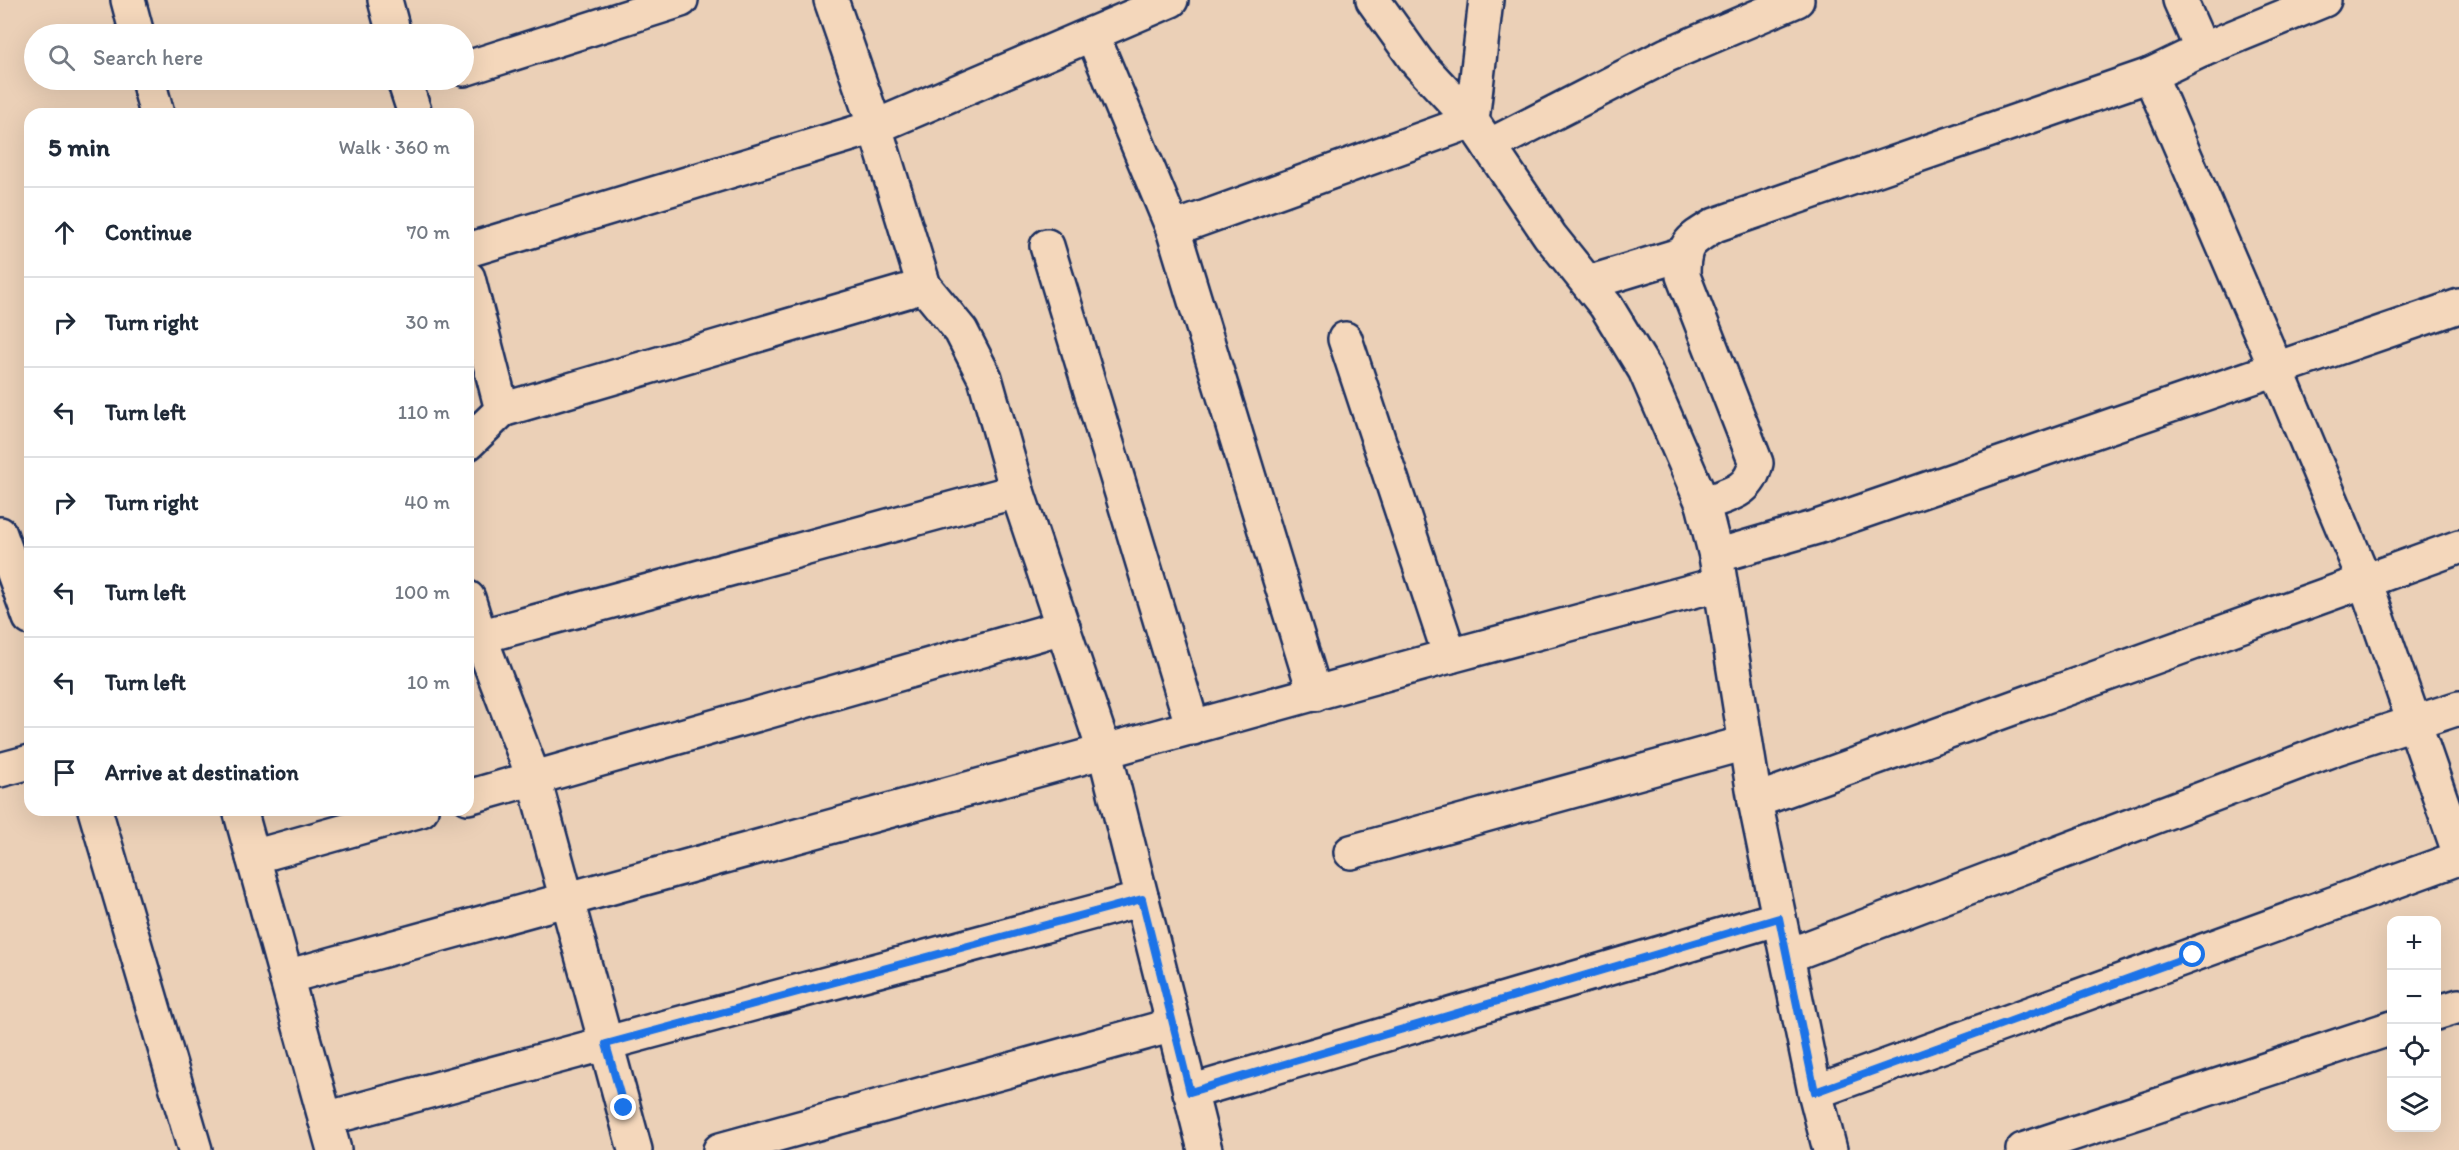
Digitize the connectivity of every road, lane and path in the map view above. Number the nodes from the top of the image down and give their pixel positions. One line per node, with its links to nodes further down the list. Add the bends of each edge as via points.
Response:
1 (128, 0): 11 (street)
2 (385, 0): 12 (street)
3 (681, 0): 15 (street)
4 (831, 0): 19 (street)
5 (1170, 0): 13 (street)
6 (1373, 0): 20 (street, via 1418,63)
7 (1486, 0): 20 (street)
8 (1797, 0): 20 (street)
9 (2180, 0): 14 (street)
10 (2318, 1): 14 (street)
11 (134, 24)
12 (391, 24)
13 (1092, 34): 19 (street); 21 (street)
14 (2202, 50): 16 (street)
15 (474, 66)
16 (2150, 75): 24 (street, via 1715,225 1692,239); 30 (street)
17 (151, 90): 18 (street)
18 (155, 108)
19 (876, 127): 23 (street); 26 (street)
20 (1480, 133): 21 (street); 25 (street, via 1550,236)
21 (1173, 229): 43 (street)
22 (1047, 246): 46 (street)
23 (474, 248)
24 (1683, 254): 25 (street); 34 (street, via 1683,276 1756,463 1753,477 1743,488)
25 (1588, 283): 34 (street, via 1645,370)
26 (924, 286): 31 (street); 33 (street, via 961,331 985,378)
27 (474, 301): 31 (street)
28 (2459, 306): 30 (street)
29 (1345, 339): 42 (street)
30 (2276, 368): 37 (street, via 1817,526); 38 (street)
31 (502, 410): 32 (street)
32 (474, 436)
33 (1017, 491): 40 (street); 41 (street)
34 (1703, 504): 37 (street)
35 (0, 534): 39 (street)
36 (2459, 547): 38 (street)
37 (1717, 570): 42 (street); 47 (street)
38 (2365, 581): 45 (street); 53 (street)
39 (24, 601)
40 (1063, 627): 48 (street); 51 (street)
41 (474, 639): 51 (street)
42 (1450, 656): 43 (street)
43 (1315, 694): 46 (street)
44 (2459, 708): 45 (street)
45 (2414, 723): 58 (street); 64 (street, via 2336,748)
46 (1193, 728): 48 (street)
47 (1745, 744): 53 (street); 57 (street)
48 (1105, 753): 61 (street); 62 (street)
49 (24, 764): 50 (street)
50 (0, 770)
51 (534, 779): 52 (street); 62 (street)
52 (474, 795)
53 (1755, 801): 63 (street)
54 (97, 816): 74 (street)
55 (242, 816): 59 (street)
56 (400, 816): 59 (street)
57 (1351, 852)
58 (2459, 852)
59 (253, 857): 65 (street)
60 (2459, 858): 72 (street)
61 (1142, 899): 68 (street); 70 (street)
62 (567, 901): 65 (street); 70 (street)
63 (1779, 918): 64 (street); 71 (street)
64 (1788, 956): 72 (street)
65 (286, 977): 73 (street)
66 (2459, 1006): 67 (street)
67 (2441, 1011)
68 (1173, 1025): 71 (street); 77 (street)
69 (2387, 1029): 80 (street)
70 (606, 1044): 73 (street); 76 (street)
71 (1190, 1092): 78 (street)
72 (1815, 1092): 79 (street)
73 (325, 1119): 75 (street)
74 (195, 1150)
75 (334, 1150)
76 (635, 1150)
77 (720, 1150)
78 (1204, 1150)
79 (1830, 1150)
80 (2023, 1150)

